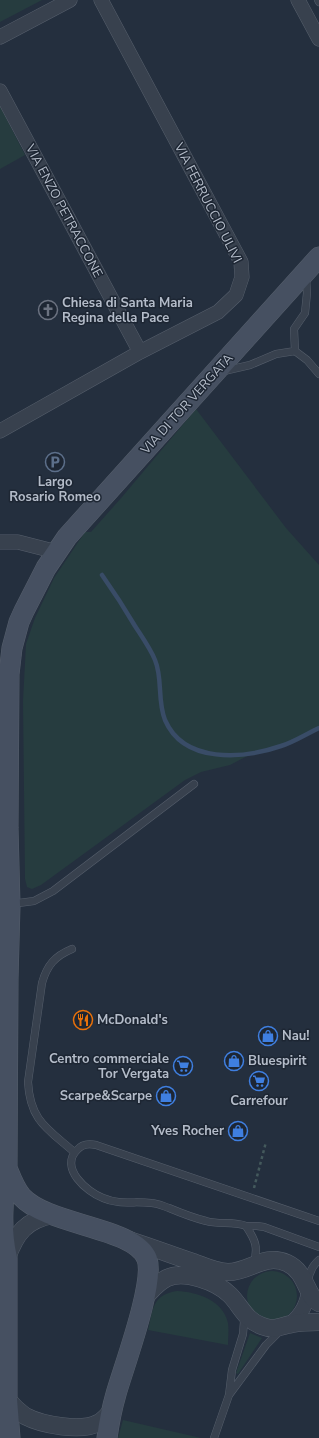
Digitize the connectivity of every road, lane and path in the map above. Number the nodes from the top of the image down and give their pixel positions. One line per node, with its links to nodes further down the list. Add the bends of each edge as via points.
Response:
1 (70, 0): 4 (street)
2 (101, 0): 10 (street, VIA FERRUCCIO ULIVI, via 241,262 242,277 236,294 218,312)
3 (298, 0): 5 (street)
4 (0, 37)
5 (319, 39)
6 (0, 91): 10 (street, VIA ENZO PETRACCONE)
7 (319, 257): 8 (main road, VIA DI TOR VERGATA)
8 (305, 272): 9 (lane, via 307,302 305,313 294,329); 11 (main road, VIA DI TOR VERGATA)
9 (296, 351): 11 (lane, via 276,354 250,365); 12 (lane)
10 (140, 352): 13 (street, VIA FERRUCCIO ULIVI)
11 (216, 373): 15 (main road, VIA DI TOR VERGATA, via 75,527)
12 (319, 374)
13 (0, 431)
14 (0, 542): 15 (street, via 18,542)
15 (57, 552): 17 (main road, VIA DI TOR VERGATA, via 28,602 12,648 8,689)
16 (194, 784): 17 (lane, via 53,892 34,901)
17 (10, 904): 19 (main road, VIA DI TOR VERGATA)
18 (72, 949): 21 (lane, via 61,954 45,972 28,1082 31,1106 37,1118)
19 (4, 979): 22 (main road, VIA DI TOR VERGATA)
20 (266, 1142): 23 (path)
21 (74, 1152): 23 (lane, via 87,1144 96,1144); 26 (lane, via 71,1164 78,1180 88,1190 103,1198 124,1203 153,1203 208,1222)
22 (7, 1168): 24 (main road, VIA DI TOR VERGATA, via 22,1197 33,1206); 29 (main road, VIA DI TOR VERGATA, via 2,1238)
23 (251, 1198): 25 (lane)
24 (53, 1215): 27 (main road, VIA DI TOR VERGATA); 29 (street, VIA DI TOR VERGATA, via 26,1226 12,1242)
25 (319, 1221)
26 (246, 1226): 28 (lane, via 264,1227); 31 (lane, via 256,1244)
27 (127, 1239): 31 (street, via 219,1271 236,1271); 33 (main road, VIA DI TOR VERGATA, via 139,1247 147,1260)
28 (319, 1247)
29 (7, 1258): 38 (main road, VIA DI TOR VERGATA)
30 (319, 1260): 32 (lane, via 310,1272)
31 (254, 1264): 32 (street, via 273,1260 287,1263 298,1272)
32 (309, 1289): 34 (street); 37 (street, via 301,1313)
33 (145, 1298): 35 (street, via 158,1282 178,1275 191,1276 220,1287); 41 (main road, VIA DI TOR VERGATA)
34 (319, 1303)
35 (241, 1311): 37 (street, via 257,1324 268,1328); 39 (lane, via 244,1321 230,1376)
36 (319, 1322): 37 (street)
37 (290, 1324): 39 (lane, via 266,1345)
38 (3, 1329): 40 (main road, VIA DI TOR VERGATA)
39 (229, 1395): 44 (lane)
40 (6, 1399): 41 (street, via 27,1417 70,1426 85,1427 97,1424); 42 (main road, VIA DI TOR VERGATA)
41 (112, 1410): 43 (main road, VIA DI TOR VERGATA)
42 (10, 1438)
43 (107, 1438)
44 (214, 1438)

